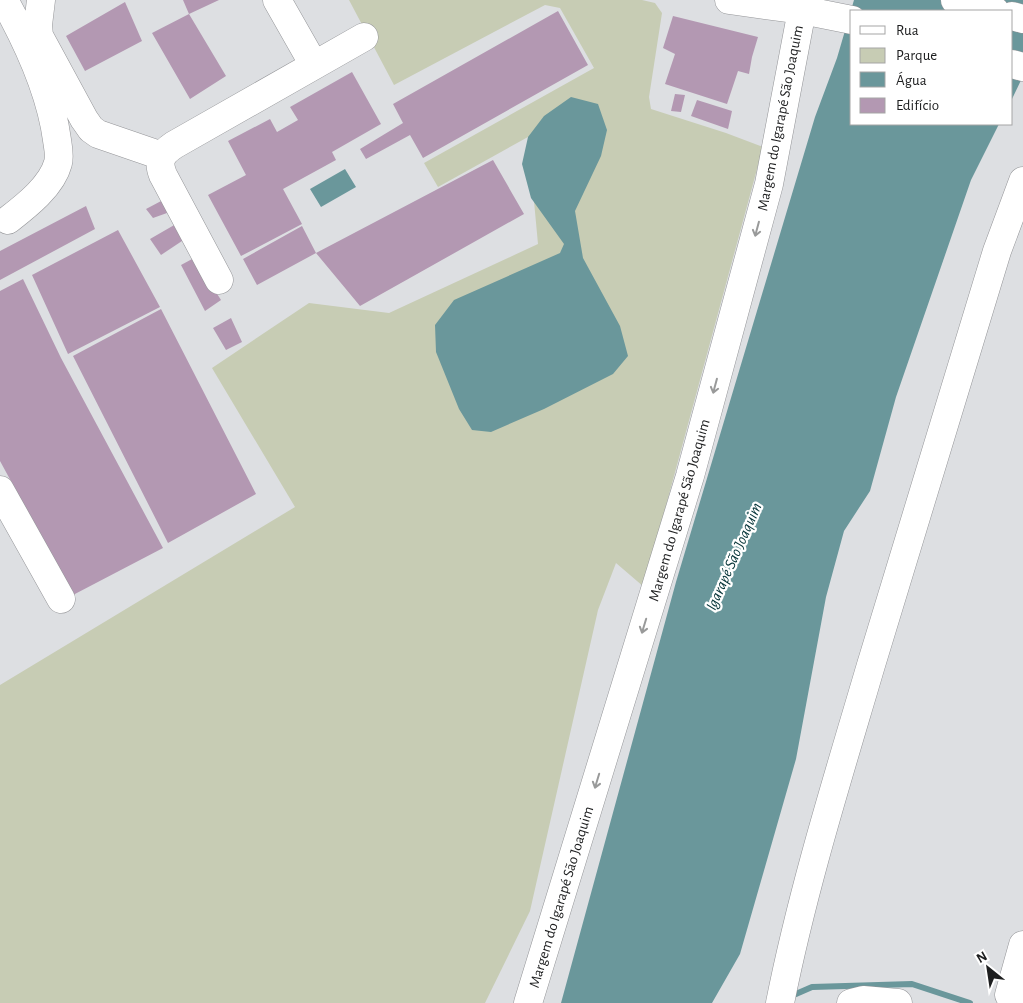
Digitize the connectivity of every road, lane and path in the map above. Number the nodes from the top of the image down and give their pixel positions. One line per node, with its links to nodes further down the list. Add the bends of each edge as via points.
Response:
1 (4, 0): 13 (street, via 44,89 56,126 58,147 58,162 53,175 32,201)
2 (41, 0): 11 (street, via 39,36 91,130)
3 (278, 0): 10 (street)
4 (729, 0): 6 (street)
5 (956, 0): 7 (street)
6 (794, 5): 8 (street); 19 (street, Margem do Igarapé São Joaquim, one-way to 19, via 769,184 693,466)
7 (991, 10)
8 (846, 19)
9 (364, 37): 10 (street)
10 (314, 65): 11 (street, via 174,145)
11 (162, 156): 14 (street, via 163,175)
12 (1023, 181): 20 (street, via 994,261 840,769 789,954)
13 (8, 220)
14 (219, 280)
15 (0, 490): 16 (street)
16 (60, 599)
17 (1023, 944): 18 (street)
18 (1016, 996)
19 (528, 1003)
20 (780, 1003)
21 (851, 1003): 22 (street, via 863,1000)
22 (898, 1003)

